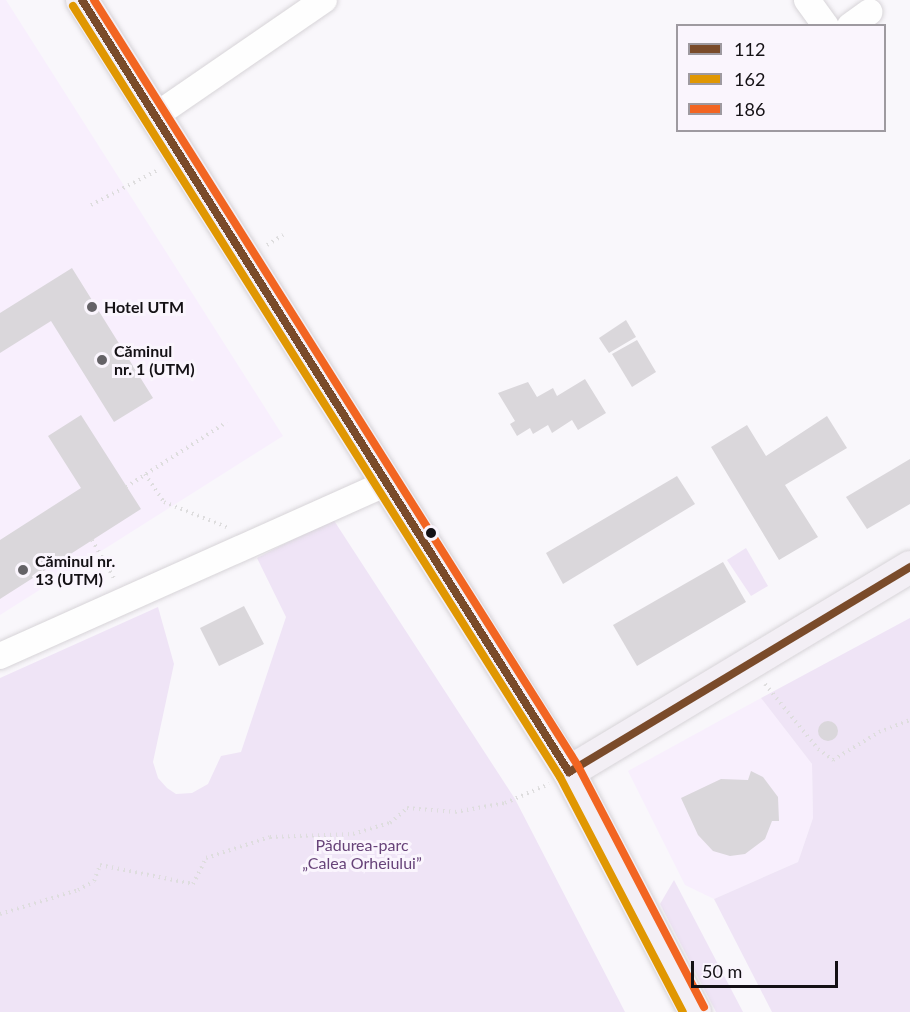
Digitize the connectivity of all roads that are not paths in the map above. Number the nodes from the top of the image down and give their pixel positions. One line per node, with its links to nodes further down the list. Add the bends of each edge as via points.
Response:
1 (82, 0): 5 (main road)
2 (324, 0): 5 (lane)
3 (807, 0): 4 (lane)
4 (825, 24)
5 (155, 116): 6 (main road)
6 (387, 483): 8 (lane); 9 (main road)
7 (910, 567): 9 (main road)
8 (0, 656)
9 (561, 777): 10 (main road)
10 (695, 1012)

